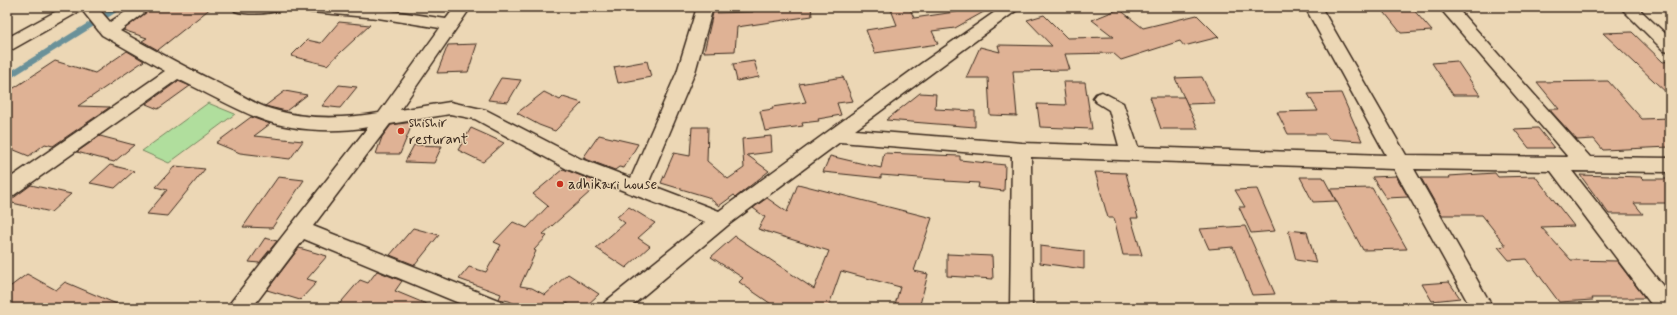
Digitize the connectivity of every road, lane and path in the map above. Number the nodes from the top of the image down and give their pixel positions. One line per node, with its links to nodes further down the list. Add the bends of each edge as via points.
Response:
1 (76, 7): 14 (street)
2 (144, 7): 12 (street)
3 (242, 7): 4 (street)
4 (274, 7)
5 (311, 7): 13 (street, via 378,13)
6 (463, 7): 13 (street)
7 (705, 7): 26 (street, via 686,72)
8 (1313, 7): 22 (street)
9 (1447, 7): 24 (street)
10 (1628, 7): 15 (street)
11 (1010, 8): 19 (street)
12 (98, 19): 16 (street)
13 (451, 25): 18 (street)
14 (7, 45)
15 (1670, 47)
16 (177, 71): 18 (street, via 265,114 301,122 349,124); 27 (street)
17 (1102, 98): 21 (street, via 1117,107)
18 (384, 118): 26 (street, via 450,108 480,114 574,164); 29 (street)
19 (835, 135): 20 (street); 28 (street)
20 (1022, 150): 21 (street); 33 (street)
21 (1131, 154): 22 (street)
22 (1401, 162): 23 (street); 34 (street)
23 (1556, 164): 24 (street); 35 (street)
24 (1585, 164): 25 (street)
25 (1670, 165)
26 (637, 188): 28 (street)
27 (7, 190)
28 (721, 220): 32 (street)
29 (300, 229): 30 (street); 31 (street)
30 (239, 308)
31 (495, 308)
32 (613, 308)
33 (1021, 308)
34 (1482, 308)
35 (1667, 308)

